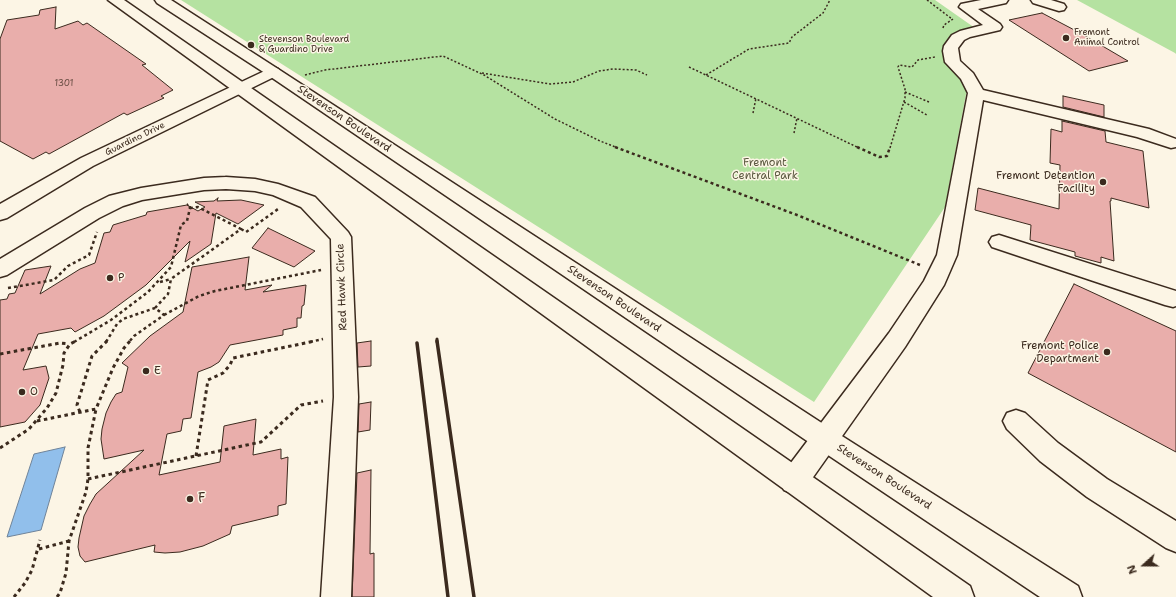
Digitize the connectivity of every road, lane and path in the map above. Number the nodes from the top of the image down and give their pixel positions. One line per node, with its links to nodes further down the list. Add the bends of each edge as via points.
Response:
1 (115, 0): 16 (main road)
2 (162, 0): 11 (main road, Stevenson Boulevard)
3 (830, 0): 15 (path, via 823,13 792,37 789,43 749,49)
4 (927, 0): 8 (path, via 953,19 944,25)
5 (1001, 0): 18 (main road, via 966,7 995,27 957,38 951,46 953,62 967,76)
6 (1038, 0): 7 (main road)
7 (1059, 8)
8 (943, 32)
9 (940, 56): 17 (path, via 923,58 912,67 899,65)
10 (689, 67): 15 (path)
11 (273, 72): 16 (main road, Guardino Drive); 53 (main road, Stevenson Boulevard)
12 (477, 72): 13 (path, via 443,56 325,70); 14 (path, via 550,84 573,82 599,71 612,69 636,70); 36 (path, via 555,119 600,142 797,215)
13 (304, 75)
14 (648, 75)
15 (706, 75): 19 (path)
16 (240, 87): 30 (main road, Guardino Drive, via 87,162); 57 (main road)
17 (905, 92): 20 (path); 21 (path)
18 (976, 94): 26 (main road, via 1143,133); 36 (main road, via 947,255)
19 (756, 98): 22 (path); 24 (path)
20 (904, 102): 23 (path); 24 (path, via 887,156 879,157)
21 (929, 102)
22 (753, 113)
23 (927, 115)
24 (797, 118): 25 (path)
25 (794, 133)
26 (1171, 143)
27 (294, 196): 31 (main road, Red Hawk Circle, via 255,185 204,184 141,194 116,201); 32 (path, via 246,232); 34 (main road, Red Hawk Circle, via 308,202 341,237)
28 (183, 206): 29 (path, via 190,204)
29 (190, 208): 32 (path, via 198,208); 38 (path, via 187,221 181,225 171,267)
30 (0, 213)
31 (92, 213): 35 (main road, Red Hawk Circle); 39 (path, via 101,220 89,255 68,266 54,280)
32 (241, 229): 37 (path)
33 (999, 242): 40 (main road)
34 (342, 266): 42 (path, via 215,291 199,296); 45 (main road, Red Hawk Circle)
35 (0, 269)
36 (939, 273): 53 (main road, via 896,340)
37 (171, 279): 38 (path); 41 (path, via 168,294)
38 (159, 282): 43 (path)
39 (8, 288)
40 (1173, 299)
41 (155, 308): 42 (path); 44 (path, via 128,317)
42 (164, 315): 49 (path, via 134,336 124,348)
43 (111, 320): 44 (path); 46 (path)
44 (117, 324): 50 (path, via 109,339 92,356 77,405)
45 (344, 334): 48 (main road, Red Hawk Circle); 55 (path, via 233,358 223,373 208,380)
46 (70, 344): 47 (path, via 60,343); 52 (path, via 64,354 56,393)
47 (0, 354)
48 (346, 397): 55 (path, via 301,405 261,442); 64 (main road, Red Hawk Circle)
49 (96, 409): 50 (path); 56 (path, via 88,448)
50 (80, 412): 52 (path)
51 (1016, 421): 58 (main road, via 1049,452 1097,488)
52 (37, 422): 54 (path)
53 (825, 439): 57 (main road); 66 (main road, Stevenson Boulevard)
54 (1, 447)
55 (196, 456): 56 (path)
56 (88, 479): 60 (path)
57 (794, 482): 65 (main road)
58 (1176, 538)
59 (40, 540): 61 (path)
60 (69, 541): 61 (path); 63 (path, via 66,573)
61 (38, 549): 62 (path, via 32,570)
62 (14, 597)
63 (57, 597)
64 (336, 597)
65 (959, 597)
66 (1067, 597)

